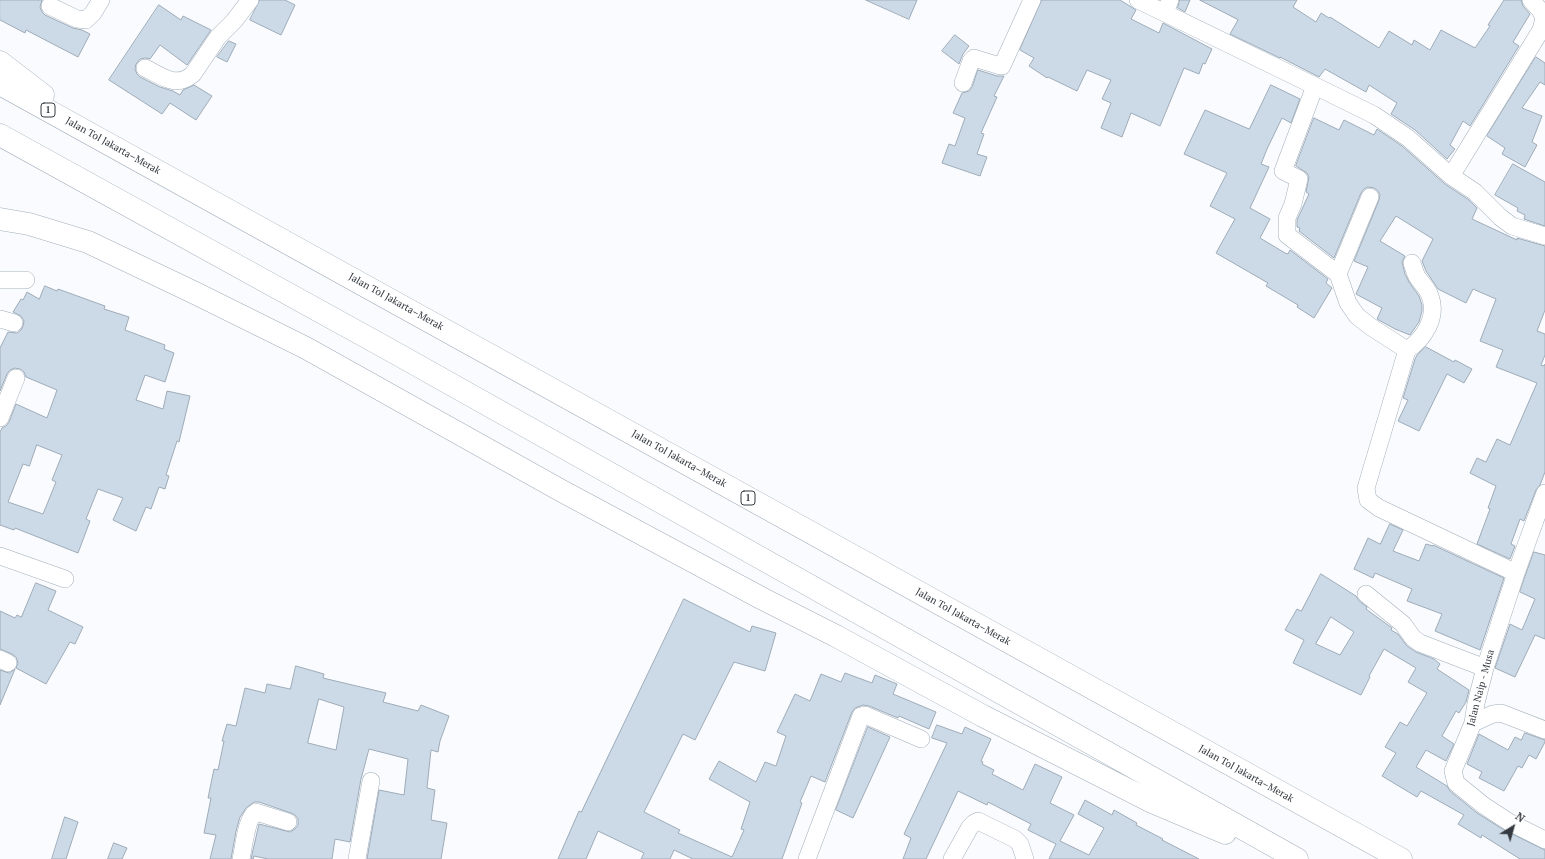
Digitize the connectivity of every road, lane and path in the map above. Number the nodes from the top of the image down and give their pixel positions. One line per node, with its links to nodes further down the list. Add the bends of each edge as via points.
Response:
1 (101, 0): 6 (street, via 86,20 77,19)
2 (250, 0): 9 (street, via 218,37 192,74 181,82 174,82)
3 (1032, 0): 10 (street, via 1002,66 974,58)
4 (1138, 0): 7 (street)
5 (1531, 0): 15 (street, via 1544,18 1541,30)
6 (50, 6)
7 (1167, 7): 12 (street)
8 (0, 62): 14 (highway)
9 (145, 68)
10 (962, 83)
11 (0, 84): 14 (highway, Jalan Tol Jakarta–Merak / 1)
12 (1315, 86): 15 (street, via 1374,115 1408,138); 20 (street, via 1283,171 1299,179 1293,204 1286,218 1287,235)
13 (0, 135): 45 (highway, via 383,346)
14 (96, 136): 46 (highway, Jalan Tol Jakarta–Merak / 1)
15 (1451, 176): 18 (street, via 1475,192 1512,226)
16 (1370, 197): 20 (street)
17 (0, 219): 44 (highway, via 29,224 88,242 196,292 306,348 602,512 983,716 1152,802)
18 (1545, 236)
19 (1412, 263): 23 (street, via 1417,277 1431,297 1432,314 1426,332)
20 (1338, 274): 23 (street, via 1348,303 1357,316 1371,328)
21 (0, 280): 22 (street)
22 (26, 280)
23 (1407, 350): 29 (street, via 1366,488 1368,500 1379,508)
24 (16, 378): 25 (street)
25 (0, 418)
26 (1545, 493): 27 (street, Jalan Naip - Musa)
27 (1539, 524): 29 (street, Jalan Naip - Musa)
28 (0, 556): 30 (street)
29 (1516, 573): 32 (street, Jalan Naip - Musa)
30 (65, 579)
31 (1366, 594): 32 (street, via 1403,624 1420,643)
32 (1485, 668): 33 (street, Jalan Naip - Musa)
33 (1473, 723): 34 (street, via 1501,713); 38 (street, Jalan Naip - Musa, via 1453,771 1456,783 1509,822)
34 (1545, 730)
35 (921, 739): 41 (street, via 865,715 859,718)
36 (371, 782): 40 (street)
37 (288, 822): 39 (street, via 253,813 249,819)
38 (1545, 840)
39 (241, 859)
40 (357, 859)
41 (807, 859)
42 (952, 859): 43 (street, via 970,827 978,821 1015,839 1020,844)
43 (1025, 859)
44 (1287, 859)
45 (1296, 859)
46 (1401, 859)

